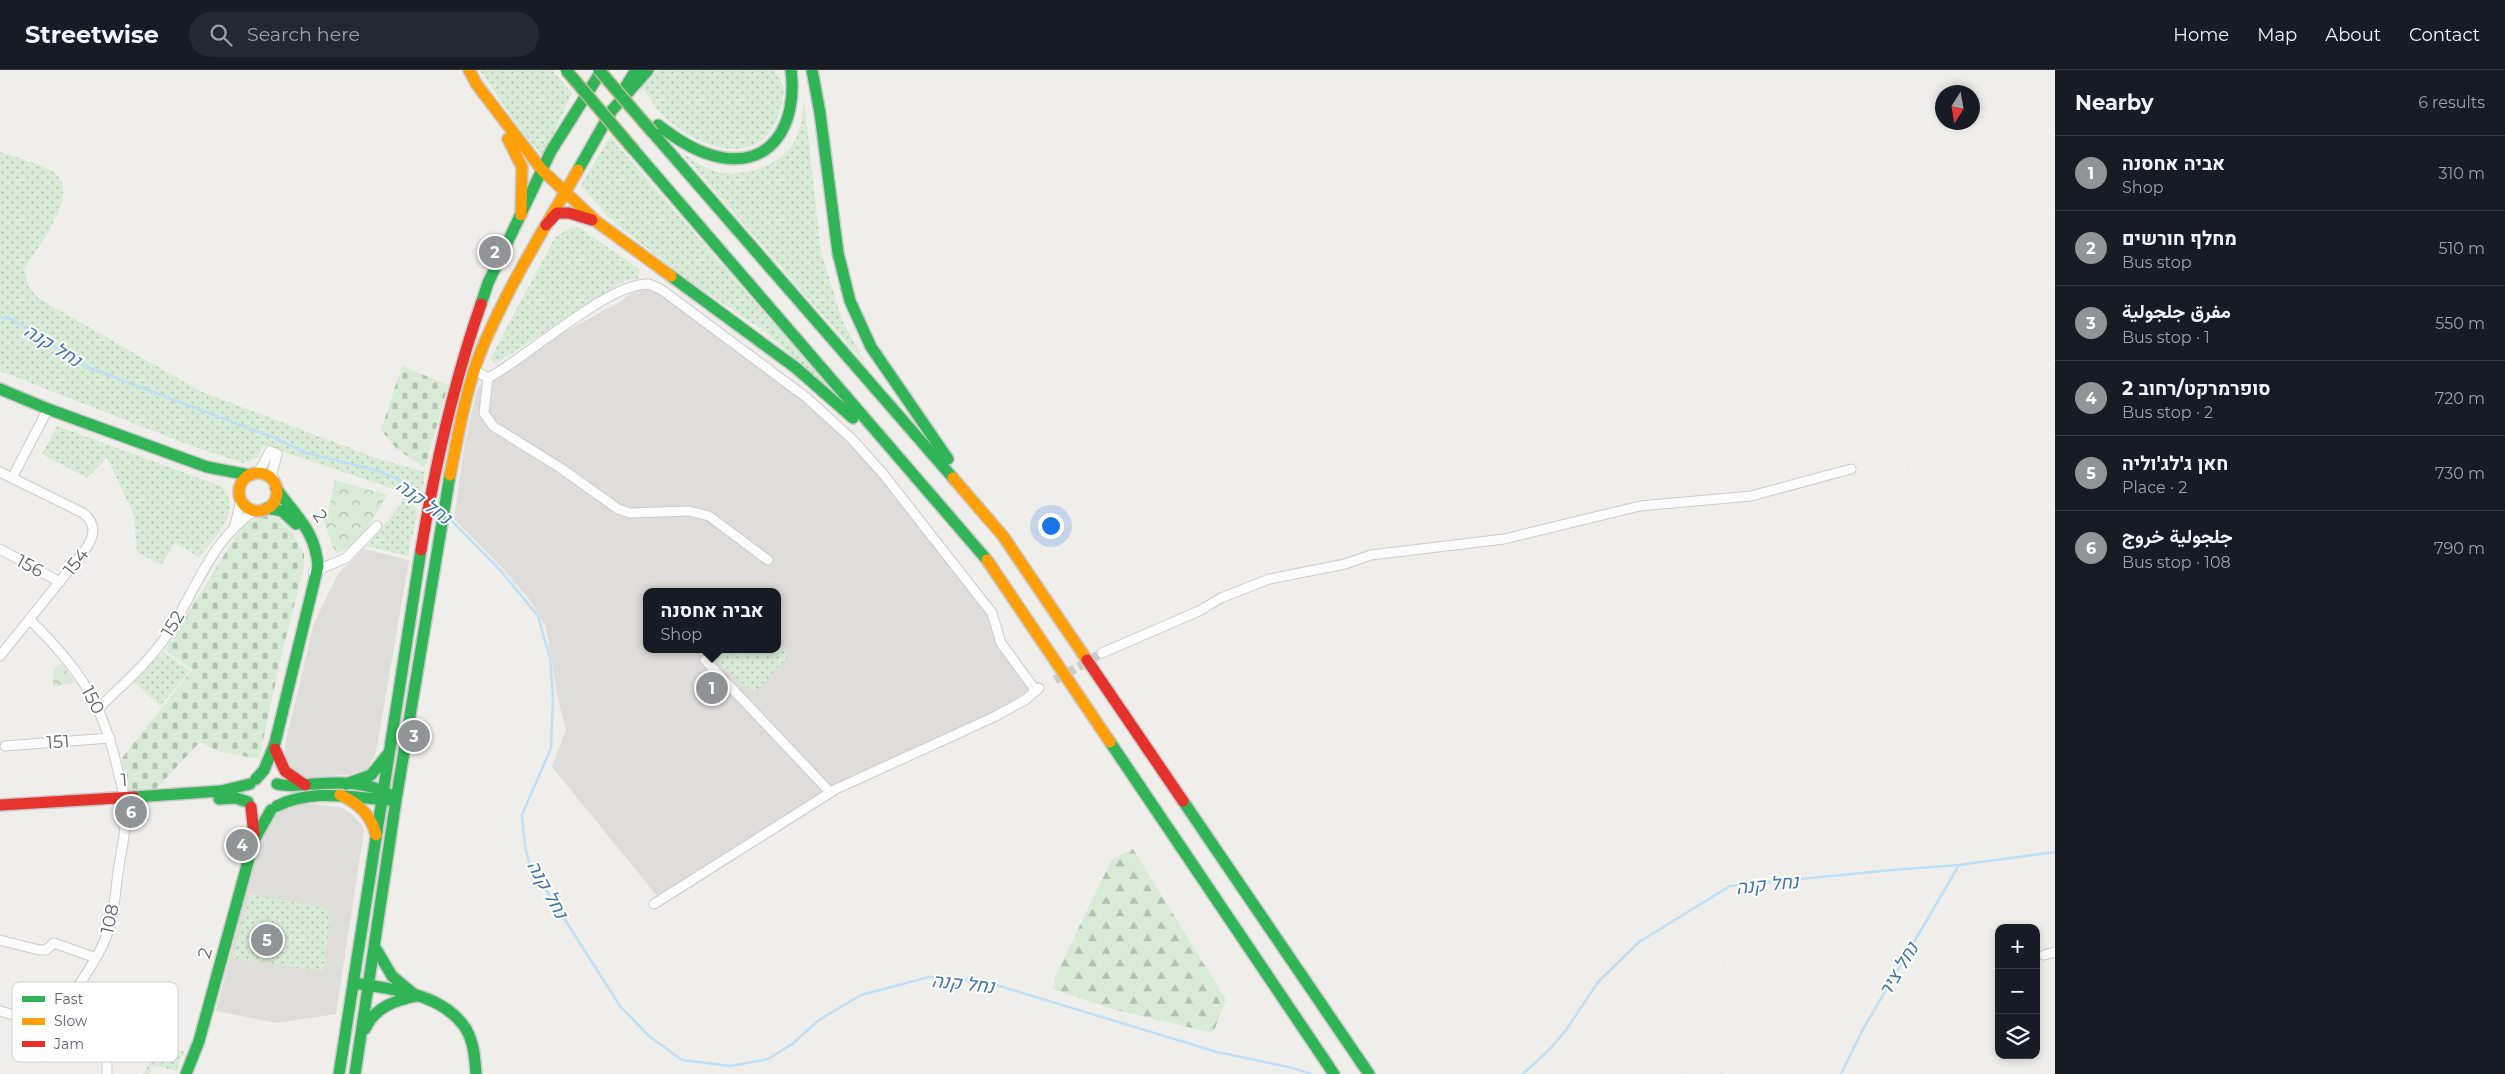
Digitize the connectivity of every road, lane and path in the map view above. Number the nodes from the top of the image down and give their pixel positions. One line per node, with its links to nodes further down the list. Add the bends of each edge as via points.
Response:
1 (469, 70): 9 (main road)
2 (566, 70): 36 (main road, bridge)
3 (601, 70): 12 (main road, bridge); 13 (main road)
4 (636, 70): 11 (main road)
5 (648, 70): 11 (main road)
6 (782, 70): 10 (main road)
7 (791, 70): 10 (main road)
8 (812, 70): 34 (main road, via 838,253 850,301 887,373)
9 (477, 85): 13 (main road); 15 (main road, via 522,167)
10 (793, 104): 12 (main road, via 788,122 777,140 747,159 731,160 694,150)
11 (614, 108): 14 (main road)
12 (656, 129): 34 (main road)
13 (542, 170): 14 (main road); 15 (main road)
14 (564, 192): 16 (main road); 17 (main road)
15 (521, 215): 48 (main road, via 488,282 464,352 433,478)
16 (597, 222): 17 (main road, via 569,213 557,213); 18 (main road)
17 (546, 225): 20 (main road, via 483,346)
18 (651, 262): 19 (street); 36 (main road, via 823,389)
19 (654, 286): 21 (street, via 631,287 609,298); 53 (street, via 807,398 852,439 884,474 992,613 1001,643 1038,690 994,716)
20 (474, 370): 21 (street); 55 (main road, via 448,482)
21 (488, 378): 37 (street, via 484,413 492,426 562,469 618,509 630,513 701,513)
22 (0, 389): 23 (main road)
23 (48, 409): 24 (main road); 28 (street)
24 (207, 467): 27 (main road); 30 (main road, via 223,476)
25 (1851, 469): 41 (street, via 1751,496 1640,506 1504,539 1371,555 1345,564 1269,579)
26 (0, 472): 28 (street, 154)
27 (252, 474): 29 (main road, via 266,475); 29 (street, via 261,468 270,451 277,454 272,473); 30 (main road, via 241,482)
28 (12, 478): 39 (street, 154, via 83,513 94,525 92,541)
29 (275, 485): 31 (main road, via 276,497); 38 (main road, 2, via 314,538 318,556)
30 (240, 496): 31 (main road, via 247,507); 33 (street, 152, via 239,516)
31 (262, 509): 33 (street, 152); 38 (main road, 2, via 282,511 300,528)
32 (376, 526): 38 (street, via 346,558)
33 (232, 529): 44 (street, 152, via 165,638)
34 (1003, 536): 79 (main road)
35 (0, 549): 39 (street, 156)
36 (981, 551): 78 (main road)
37 (768, 560)
38 (315, 572): 47 (main road, 2, via 314,590)
39 (60, 582): 40 (street, 154)
40 (30, 620): 42 (street, 154); 44 (street, 150, via 60,650)
41 (1102, 653)
42 (0, 656)
43 (705, 660): 53 (street)
44 (99, 708): 45 (street, 150)
45 (110, 738): 46 (street, 151); 56 (street, 150)
46 (5, 746)
47 (275, 746): 49 (main road, 2, via 264,770); 50 (main road, 2); 51 (main road, via 287,776)
48 (391, 749): 52 (main road, via 371,775); 54 (main road)
49 (253, 782): 50 (main road, via 268,778); 56 (main road, 1, via 234,790); 57 (main road, via 246,795)
50 (276, 783): 51 (main road); 59 (main road, via 281,793)
51 (305, 785): 52 (main road)
52 (343, 789): 54 (main road); 59 (main road, via 299,796); 61 (main road, via 365,810 374,826)
53 (830, 792): 63 (street)
54 (383, 795): 55 (main road); 61 (main road)
55 (396, 800): 65 (main road)
56 (125, 801): 57 (main road, 1, via 230,798); 58 (main road, 1); 60 (main road, 1); 68 (street, 108, via 111,922)
57 (250, 804): 59 (main road, via 258,811); 62 (main road, 2)
58 (0, 805)
59 (274, 808): 62 (main road, 2)
60 (0, 814)
61 (376, 839): 70 (main road)
62 (254, 840): 74 (main road, 2, via 199,1041)
63 (654, 904)
64 (0, 940): 68 (street, via 39,950 46,950 54,943)
65 (375, 946): 71 (main road); 72 (main road, via 384,969)
66 (2055, 952): 67 (street)
67 (2044, 955)
68 (96, 958): 69 (street, 108)
69 (80, 982)
70 (354, 983): 71 (main road); 75 (main road)
71 (369, 986): 72 (main road); 73 (main road)
72 (416, 996): 73 (main road, via 396,1000 374,1014 366,1024); 77 (main road, via 450,1010 464,1024 473,1041)
73 (362, 1038): 76 (main road)
74 (186, 1074)
75 (339, 1074)
76 (355, 1074)
77 (476, 1074)
78 (1334, 1074)
79 (1369, 1074)

